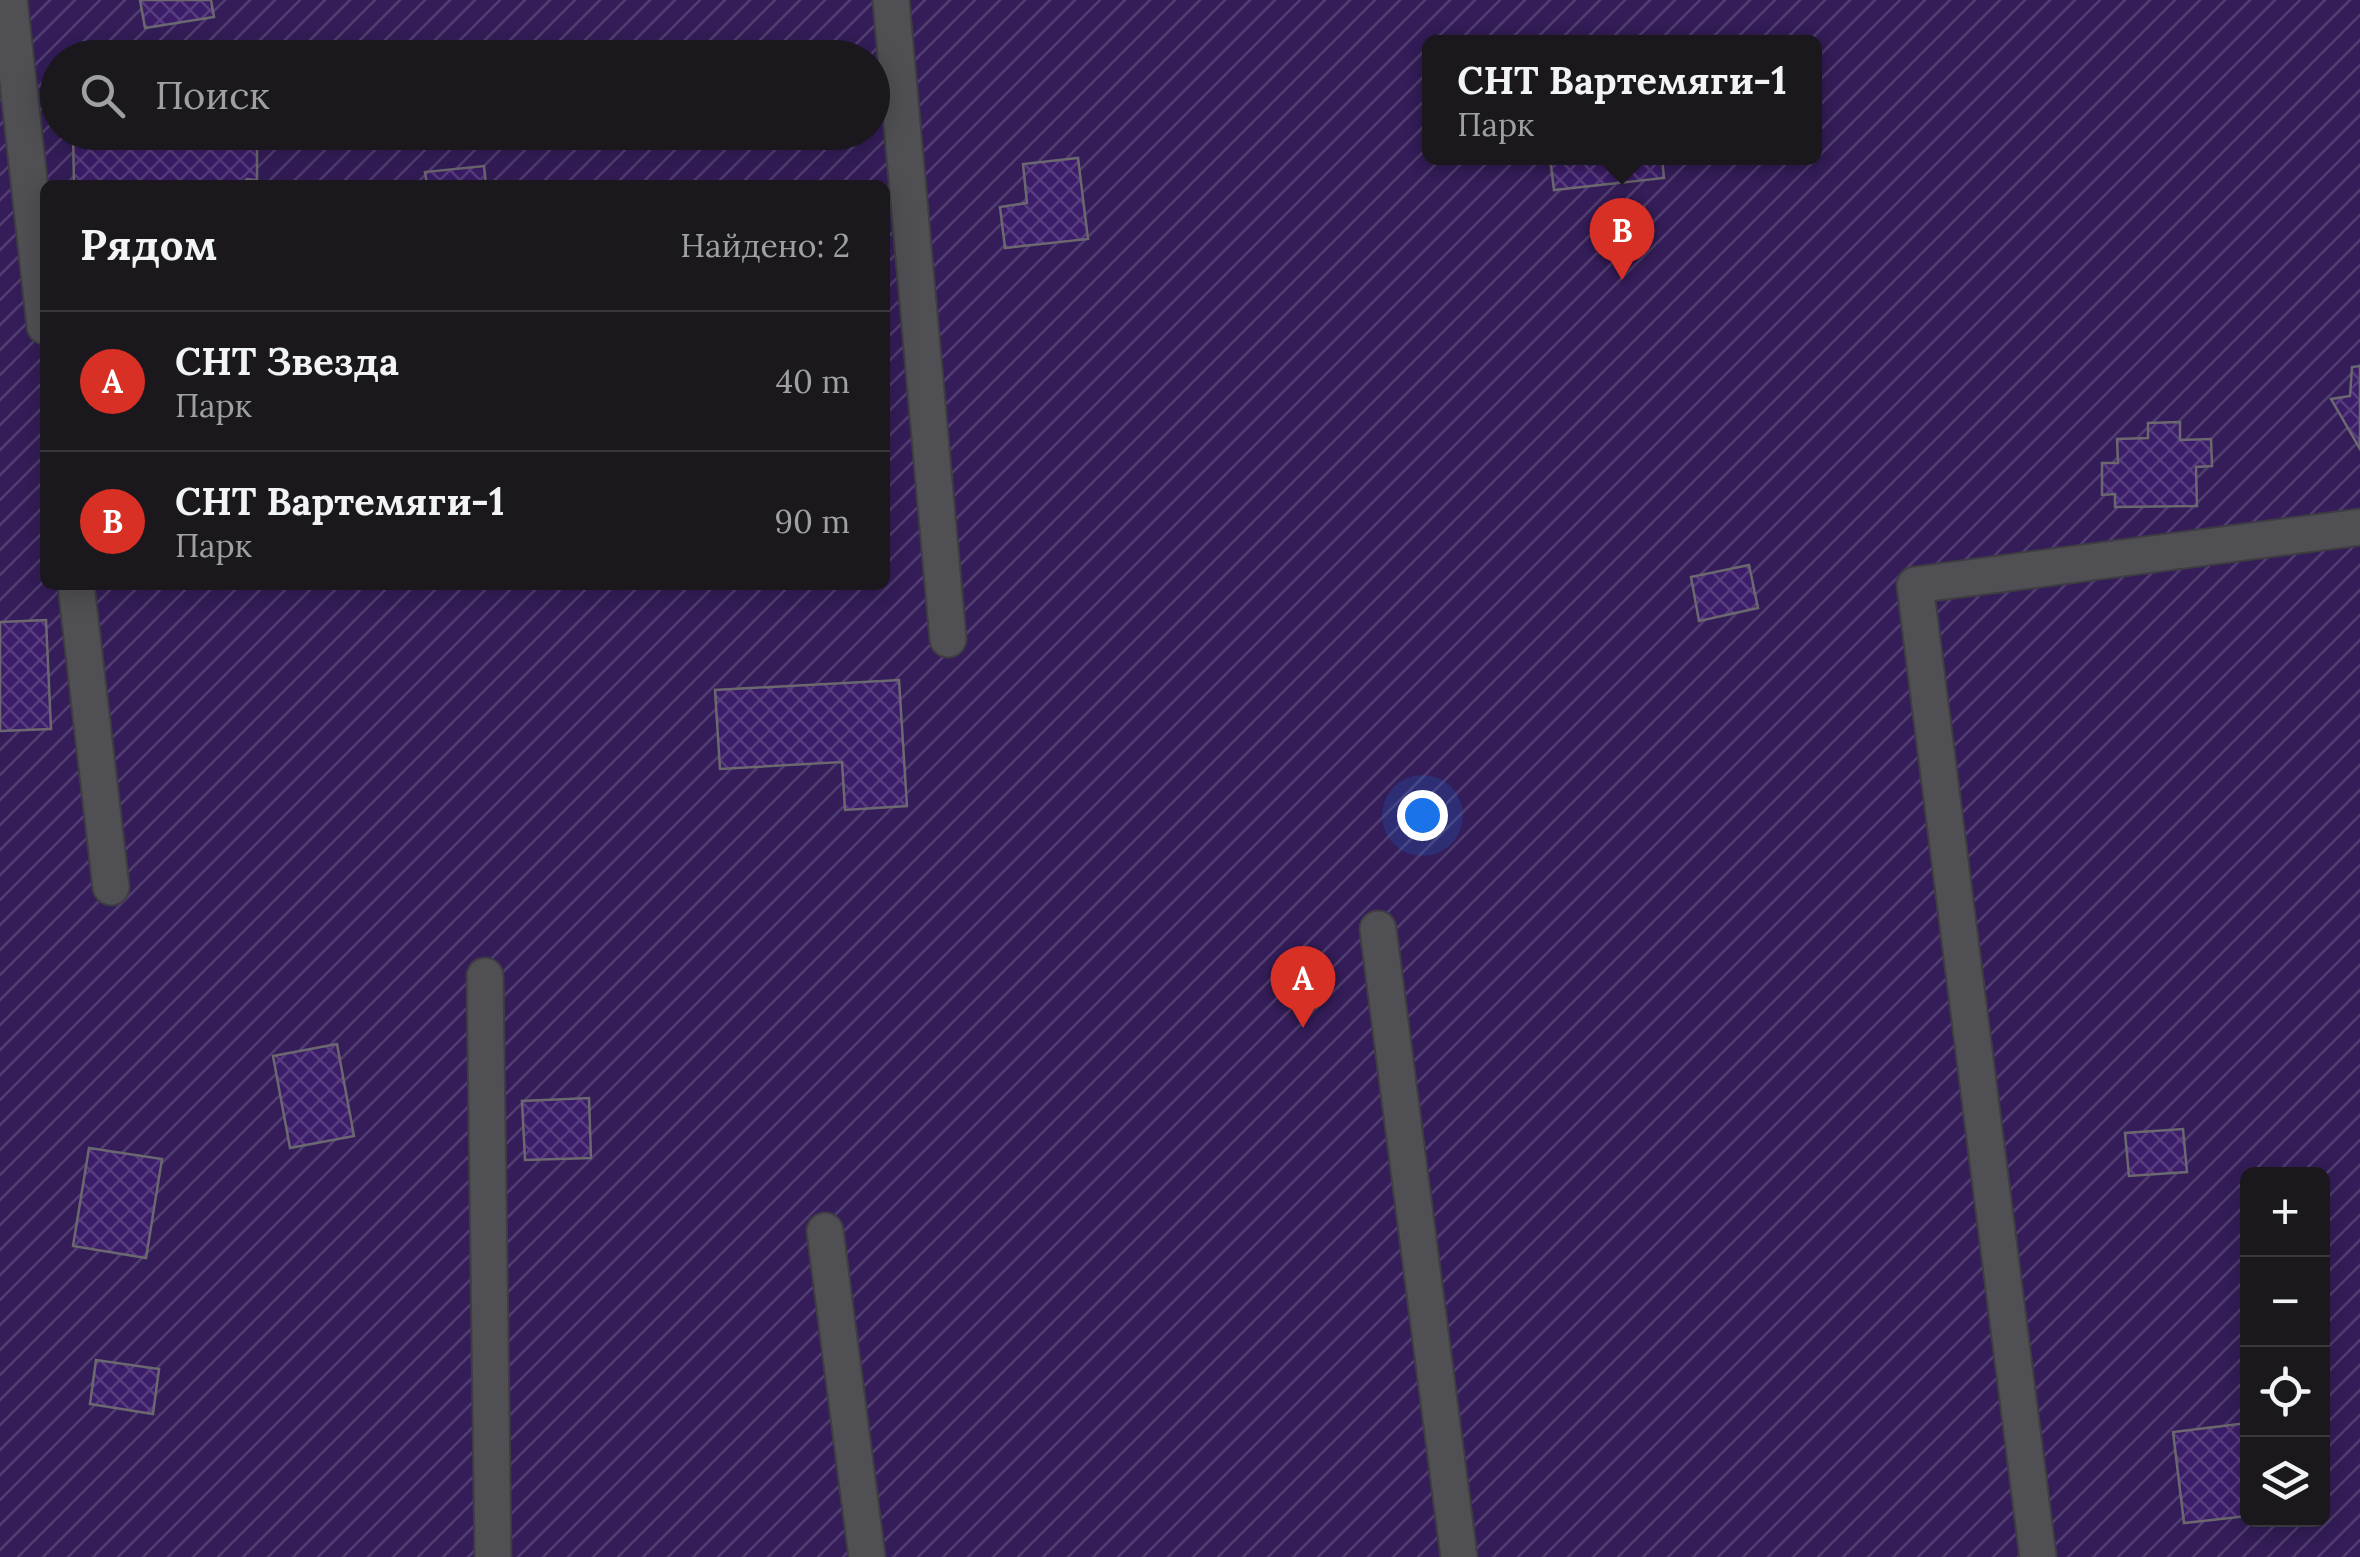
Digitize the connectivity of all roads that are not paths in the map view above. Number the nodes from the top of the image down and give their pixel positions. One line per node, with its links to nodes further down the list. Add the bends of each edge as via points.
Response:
1 (9, 0): 3 (street)
2 (891, 0): 7 (street)
3 (11, 138): 4 (street)
4 (40, 298)
5 (2360, 527): 15 (street, via 1916,585)
6 (77, 590): 8 (street)
7 (948, 638)
8 (111, 887)
9 (1378, 928): 14 (street)
10 (485, 976): 12 (street)
11 (825, 1231): 13 (street)
12 (493, 1557)
13 (867, 1557)
14 (1459, 1557)
15 (2038, 1557)

